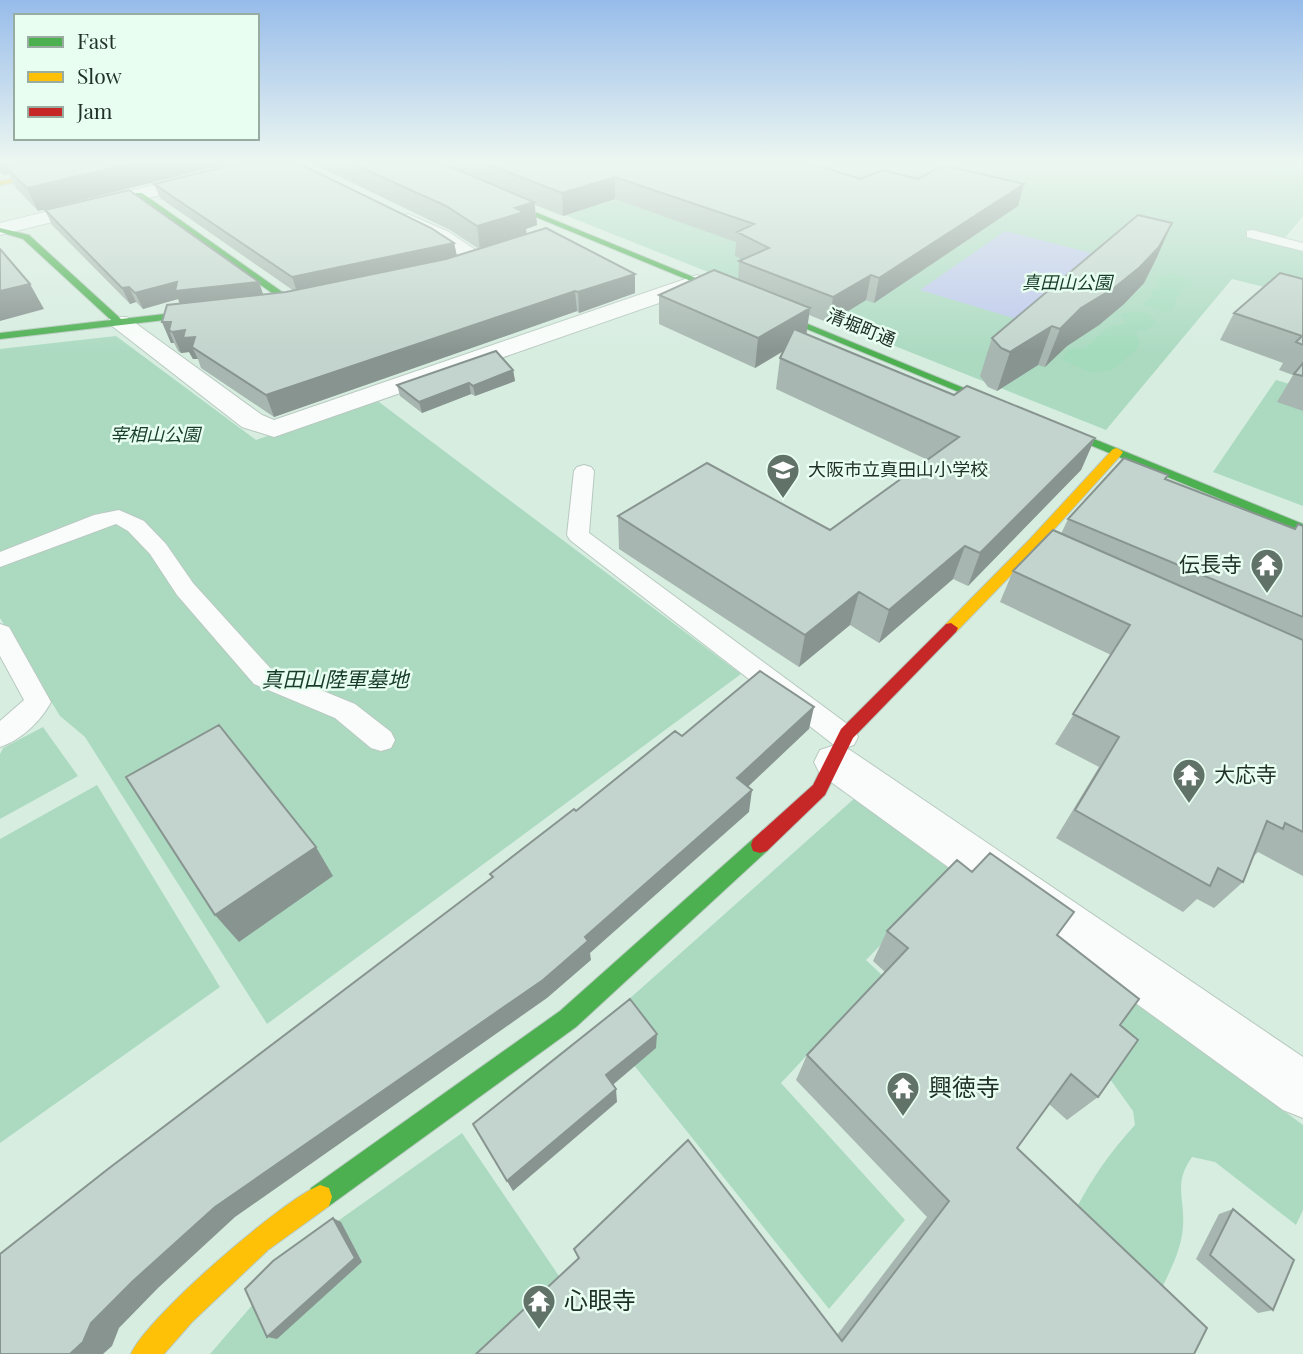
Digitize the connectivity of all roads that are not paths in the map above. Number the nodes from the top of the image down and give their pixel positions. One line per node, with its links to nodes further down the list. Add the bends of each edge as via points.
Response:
1 (19, 225): 5 (street)
2 (184, 225): 15 (street, via 299,302)
3 (419, 225): 12 (street)
4 (558, 225): 6 (street, 清堀町通)
5 (0, 230): 8 (street)
6 (572, 231): 9 (street); 14 (street, 清堀町通)
7 (1252, 234): 11 (lane)
8 (26, 237): 10 (street); 17 (street)
9 (546, 239)
10 (0, 244)
11 (1303, 247)
12 (486, 258): 13 (street)
13 (454, 267)
14 (696, 282): 17 (street, via 274,429 252,421); 19 (street, 清堀町通)
15 (266, 306)
16 (227, 310): 17 (street)
17 (119, 322): 18 (street)
18 (0, 336)
19 (1028, 416)
20 (1079, 437): 21 (street)
21 (1117, 452): 23 (street); 28 (street, via 1046,549)
22 (584, 471): 28 (lane, via 578,535)
23 (1303, 529)
24 (0, 561): 27 (lane, via 126,510 176,578 264,677 345,711)
25 (0, 633): 26 (lane, via 38,702)
26 (0, 736)
27 (381, 740)
28 (840, 750): 29 (street); 30 (street, via 819,790 597,995 259,1241)
29 (1303, 1090)
30 (145, 1354)

